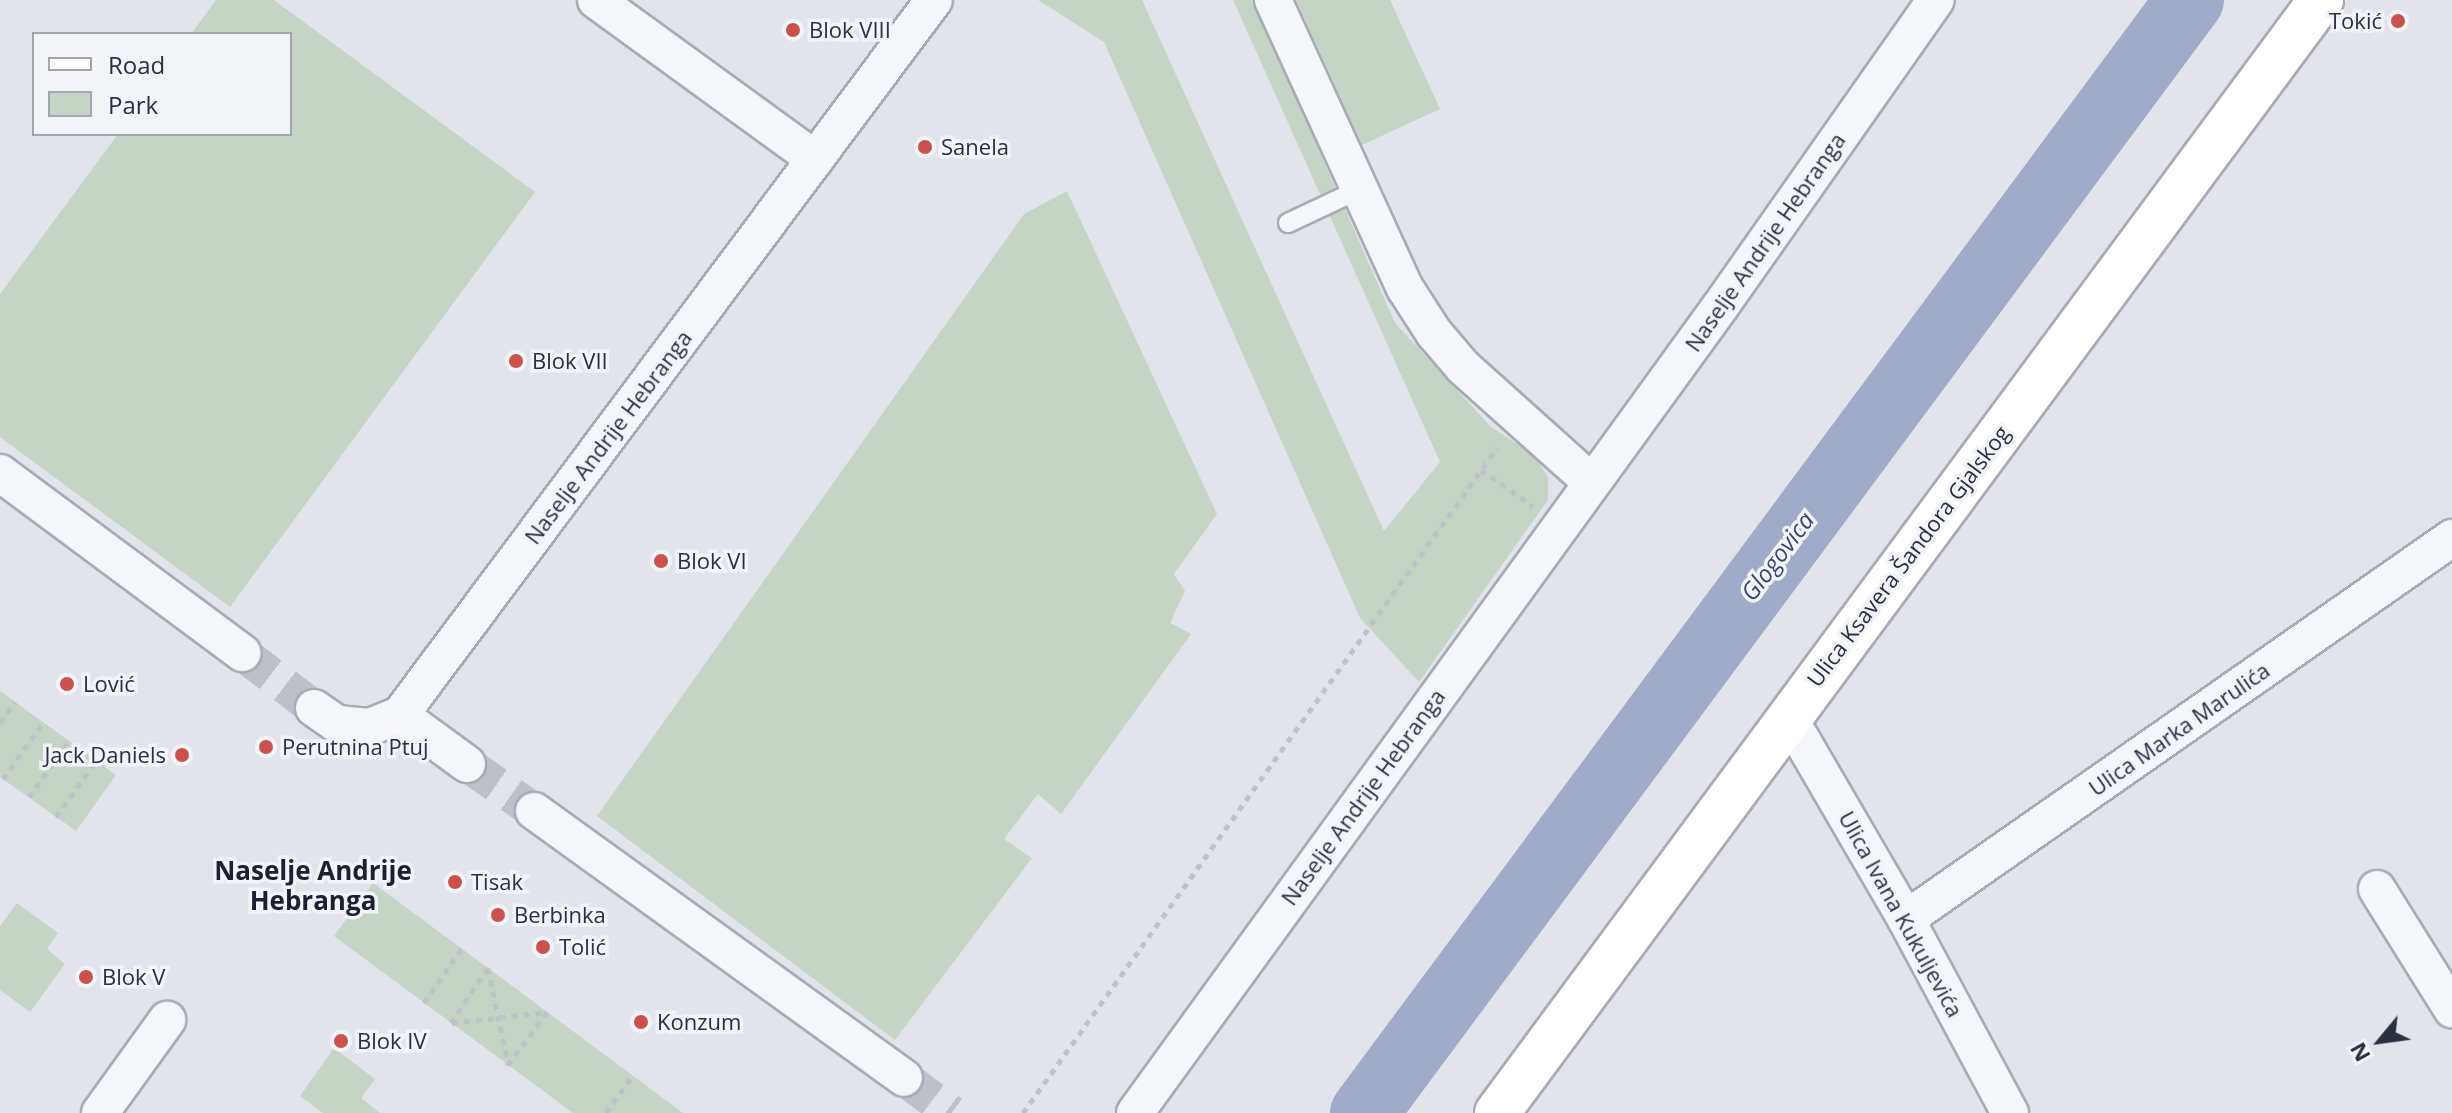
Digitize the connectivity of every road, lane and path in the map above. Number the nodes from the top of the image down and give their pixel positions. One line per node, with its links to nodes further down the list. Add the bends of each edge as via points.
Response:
1 (596, 0): 6 (street)
2 (934, 0): 6 (street, Naselje Andrije Hebranga)
3 (1273, 0): 7 (street)
4 (1936, 0): 12 (street, Naselje Andrije Hebranga)
5 (2321, 0): 19 (main road, Ulica Ksavera Šandora Gjalskog)
6 (815, 159): 18 (street, Naselje Andrije Hebranga)
7 (1360, 189): 8 (lane); 9 (street, via 1405,288 1434,333)
8 (1288, 223)
9 (1519, 417): 10 (path); 12 (street)
10 (1481, 470): 13 (path); 40 (path)
11 (0, 473): 15 (street)
12 (1590, 481): 13 (street, Naselje Andrije Hebranga)
13 (1559, 524): 41 (street, Naselje Andrije Hebranga)
14 (2452, 538): 30 (street, Ulica Marka Marulića)
15 (242, 653)
16 (15, 702): 20 (path)
17 (314, 708): 18 (street, via 337,724 370,727)
18 (400, 715): 24 (street)
19 (1789, 718): 30 (street, Ulica Ivana Kukuljevića); 42 (main road, Ulica Ksavera Šandora Gjalskog)
20 (0, 723)
21 (43, 723): 25 (path)
22 (69, 741): 26 (path)
23 (96, 761): 28 (path)
24 (467, 764)
25 (3, 779)
26 (29, 797)
27 (534, 811): 37 (street)
28 (56, 817)
29 (2377, 889): 33 (street)
30 (1906, 919): 43 (street, Ulica Ivana Kukuljevića)
31 (462, 948): 32 (path)
32 (424, 1003)
33 (2452, 1009)
34 (498, 1017): 34 (path, via 451,1023 488,968 493,993); 34 (path, via 508,1065 547,1012)
35 (167, 1020): 38 (street)
36 (633, 1075): 39 (path)
37 (904, 1078)
38 (100, 1113)
39 (606, 1113)
40 (1023, 1113)
41 (1135, 1113)
42 (1497, 1113)
43 (2010, 1113)

